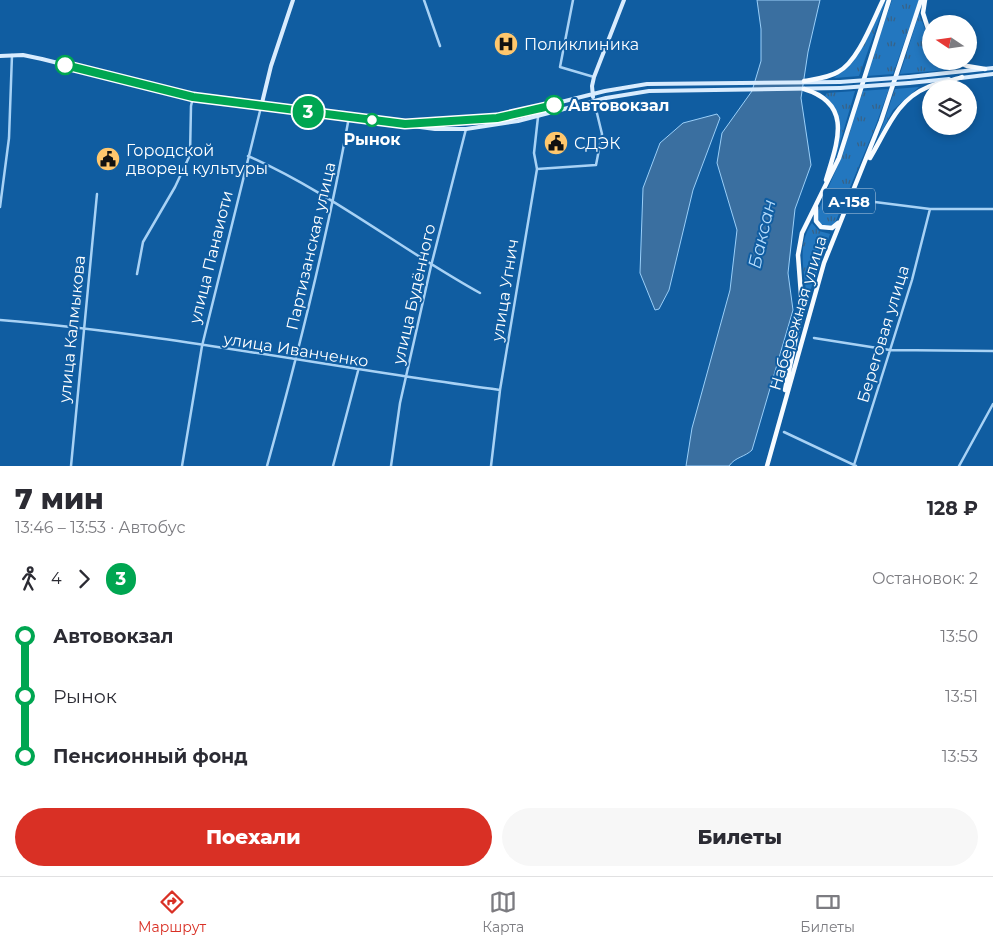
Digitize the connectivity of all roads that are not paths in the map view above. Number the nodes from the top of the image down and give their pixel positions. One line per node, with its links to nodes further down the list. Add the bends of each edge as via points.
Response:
1 (293, 0): 23 (main road, улица Панаиоти, via 270,66)
2 (424, 0): 9 (street)
3 (573, 0): 16 (street, via 560,67)
4 (624, 0): 16 (main road)
5 (883, 0): 18 (main road, via 845,68 832,75)
6 (889, 0): 31 (main road, А-158, via 839,158)
7 (923, 0): 8 (main road); 29 (main road, Набережная улица / А-158)
8 (924, 15)
9 (440, 46)
10 (12, 55): 11 (main road); 21 (main road, via 42,59); 36 (street, via 9,138)
11 (0, 56)
12 (978, 68): 14 (main road)
13 (993, 68): 14 (main road)
14 (985, 69): 18 (main road, bridge, via 840,82)
15 (993, 74): 17 (main road)
16 (594, 77): 20 (main road)
17 (962, 77): 19 (main road, bridge); 29 (main road, via 928,87 904,102)
18 (804, 81): 20 (main road, via 647,84)
19 (804, 89): 22 (main road, via 660,90); 31 (main road, via 824,97 837,116 838,137)
20 (593, 94): 22 (main road); 26 (main road, via 497,118)
21 (193, 97): 23 (main road); 41 (street, via 190,106 190,155 143,242)
22 (594, 101): 25 (main road); 30 (street, via 602,134 596,165)
23 (260, 107): 24 (main road); 28 (street, улица Панаиоти)
24 (349, 117): 26 (main road); 35 (street, Партизанская улица)
25 (538, 117): 27 (main road); 30 (street, улица Угнич, via 534,153)
26 (405, 124): 27 (main road, via 420,128)
27 (466, 129): 40 (street, улица Будённого)
28 (248, 156): 35 (street); 46 (street, улица Панаиоти)
29 (865, 165): 39 (main road, Набережная улица / А-158)
30 (537, 169): 52 (street, улица Угнич)
31 (823, 189): 33 (main road, А-158)
32 (97, 194): 44 (street, улица Калмыкова)
33 (818, 198): 39 (main road, via 815,217 818,225 828,229); 53 (main road, А-158, via 799,245 802,308)
34 (859, 200): 38 (street)
35 (334, 204): 40 (street); 49 (street, Партизанская улица)
36 (0, 207)
37 (993, 208): 38 (street)
38 (930, 209): 47 (street, Береговая улица)
39 (840, 221): 53 (main road, Набережная улица / А-158, via 815,290)
40 (431, 266): 42 (street); 51 (street, улица Будённого)
41 (137, 274)
42 (480, 293)
43 (0, 320): 44 (street, улица Иванченко)
44 (83, 327): 46 (street, улица Иванченко); 57 (street, улица Калмыкова)
45 (814, 338): 47 (street)
46 (202, 346): 49 (street, улица Иванченко); 58 (street, улица Панаиоти)
47 (890, 350): 48 (street); 56 (street, Береговая улица)
48 (993, 351)
49 (296, 360): 50 (street, улица Иванченко); 59 (street, Партизанская улица)
50 (358, 371): 51 (street, улица Иванченко); 60 (street)
51 (406, 378): 52 (street, улица Иванченко); 61 (street, улица Будённого)
52 (500, 390): 62 (street, улица Угнич)
53 (783, 404): 63 (main road, Набережная улица / А-158)
54 (993, 404): 64 (street)
55 (784, 432): 56 (street)
56 (855, 465)
57 (71, 466)
58 (182, 466)
59 (267, 466)
60 (333, 466)
61 (391, 466)
62 (490, 466)
63 (767, 466)
64 (959, 466)

